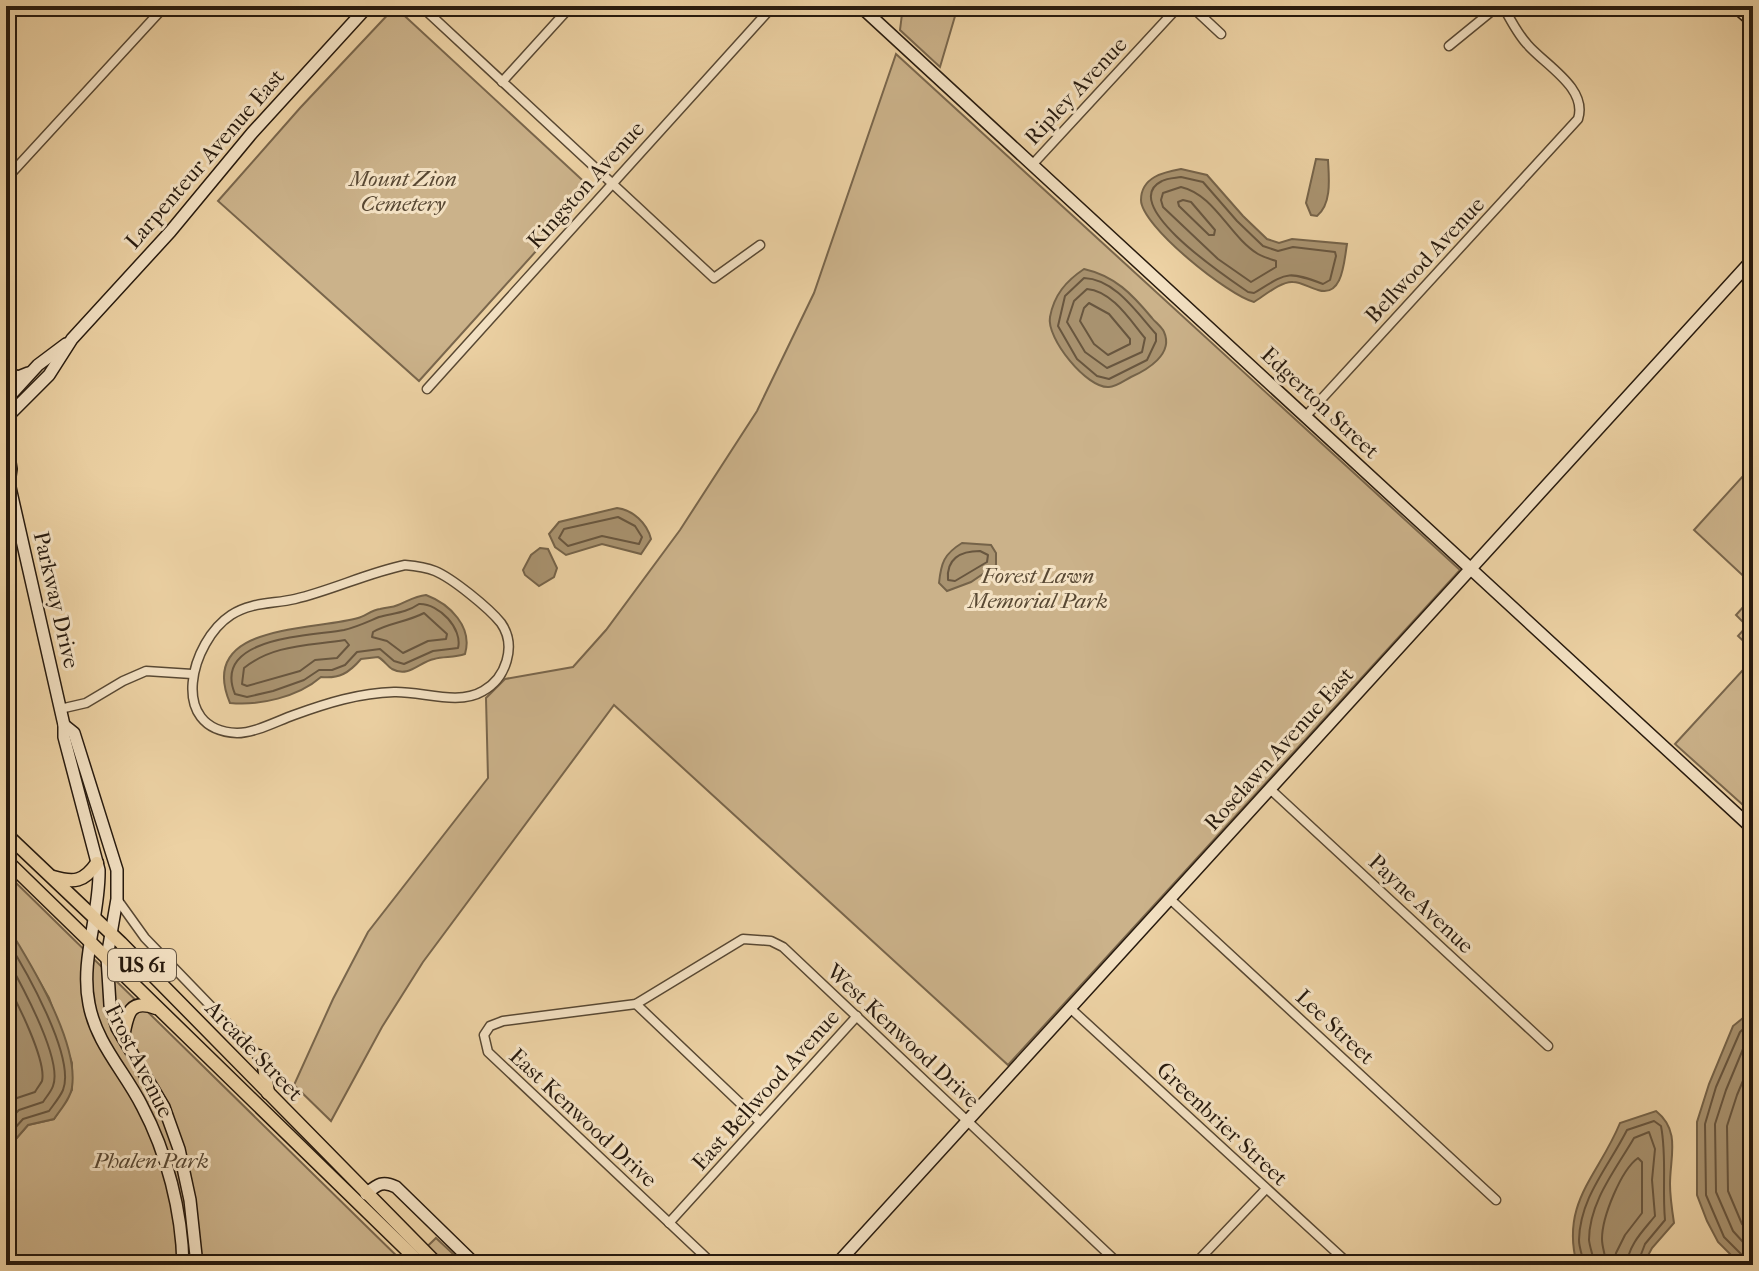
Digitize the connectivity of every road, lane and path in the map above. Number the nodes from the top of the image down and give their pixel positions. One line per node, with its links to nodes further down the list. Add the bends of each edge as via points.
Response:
1 (165, 6): 16 (street)
2 (368, 6): 20 (street, Larpenteur Avenue East)
3 (421, 6): 14 (street)
4 (571, 6): 14 (street)
5 (773, 6): 17 (street, Kingston Avenue)
6 (860, 6): 15 (street, Edgerton Street)
7 (1179, 6): 15 (street, Ripley Avenue)
8 (1191, 6): 12 (street)
9 (1500, 6): 13 (street); 25 (street, Bellwood Avenue, via 1526,44 1579,98 1581,112 1572,128)
10 (1735, 6): 11 (street)
11 (1753, 22)
12 (1221, 34)
13 (1449, 46)
14 (502, 82): 17 (street)
15 (1032, 165): 25 (street, Edgerton Street)
16 (6, 179)
17 (611, 183): 18 (street, via 714,278); 23 (street, Kingston Avenue)
18 (760, 245)
19 (1753, 259): 29 (street, Roselawn Avenue East)
20 (72, 339): 21 (street, Larpenteur Avenue East); 26 (street, Larpenteur Avenue East, via 49,375)
21 (38, 365): 22 (street, via 18,377); 24 (street, Larpenteur Avenue East)
22 (6, 372)
23 (427, 389)
24 (6, 400)
25 (1305, 417): 29 (street, Edgerton Street)
26 (6, 418)
27 (6, 437): 28 (street, Parkway Drive, via 11,469)
28 (7, 482): 31 (street, Parkway Drive)
29 (1470, 569): 33 (street, Roselawn Avenue East); 34 (street, Edgerton Street)
30 (192, 674): 30 (street, via 190,689 199,713 219,729 244,733 354,697 396,692 476,695 500,678 509,651 502,624 449,578 405,565 238,611 207,641); 31 (street, via 146,671 86,703)
31 (60, 709): 32 (street, Parkway Drive)
32 (64, 725): 37 (street, Parkway Drive); 39 (street, Parkway Drive, via 74,733 110,841)
33 (1270, 789): 40 (street, Roselawn Avenue East); 50 (street, Payne Avenue)
34 (1753, 829)
35 (6, 834): 38 (main road, Arcade Street / US 61)
36 (6, 860): 43 (main road, Arcade Street / US 61)
37 (97, 863): 38 (main road, via 82,880 71,883); 41 (street, Parkway Drive)
38 (50, 876): 41 (main road, Arcade Street / US 61)
39 (117, 899): 42 (street, Parkway Drive); 51 (street, via 145,938)
40 (1170, 899): 46 (street, Roselawn Avenue East); 58 (street, Lee Street)
41 (96, 919): 42 (main road, Arcade Street / US 61); 43 (street, Frost Avenue)
42 (111, 934): 44 (street, Frost Avenue); 52 (main road, Arcade Street / US 61)
43 (91, 942): 44 (main road, Arcade Street / US 61); 61 (street, Frost Avenue, via 88,1001 94,1024 142,1106 163,1155)
44 (107, 957): 47 (main road, Arcade Street / US 61); 49 (street, Frost Avenue, via 110,1005)
45 (636, 1004): 48 (street, West Kenwood Drive, via 743,939 755,939 783,947); 54 (street); 59 (street, East Kenwood Drive, via 496,1022 485,1032 484,1042 490,1055)
46 (1070, 1008): 53 (street, Roselawn Avenue East); 56 (street, Greenbrier Street)
47 (161, 1009): 49 (main road, via 132,1008); 55 (main road, Arcade Street / US 61)
48 (857, 1016): 53 (street, West Kenwood Drive); 54 (street, East Bellwood Avenue)
49 (123, 1037): 62 (street, Frost Avenue, via 164,1107 179,1149)
50 (1548, 1046)
51 (259, 1056): 52 (main road)
52 (271, 1097): 55 (main road, Arcade Street / US 61)
53 (967, 1121): 67 (street, Roselawn Avenue East); 68 (street, West Kenwood Drive)
54 (760, 1122): 59 (street, East Bellwood Avenue)
55 (328, 1164): 57 (main road, Arcade Street / US 61)
56 (1265, 1190): 69 (street); 70 (street, Greenbrier Street)
57 (362, 1199): 63 (main road, US 61); 64 (main road, US 61); 65 (street, via 377,1185 396,1187)
58 (1496, 1200)
59 (669, 1223): 60 (street, East Kenwood Drive)
60 (711, 1262): 66 (street)
61 (183, 1265)
62 (197, 1265)
63 (422, 1265)
64 (438, 1265)
65 (476, 1265)
66 (691, 1265)
67 (836, 1265)
68 (1120, 1265)
69 (1194, 1265)
70 (1350, 1265)

